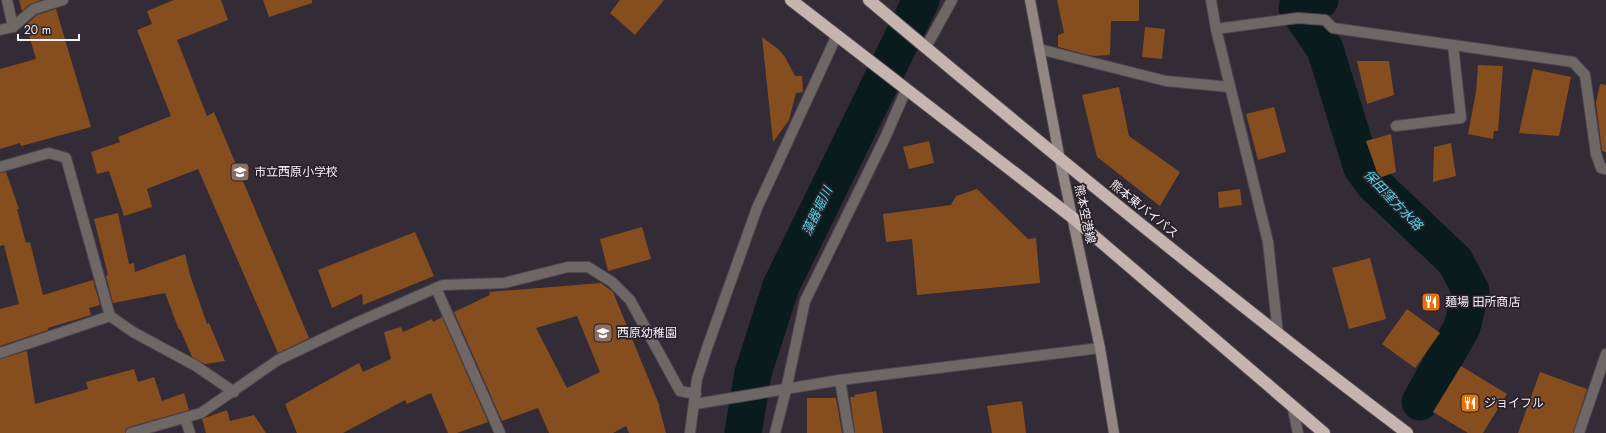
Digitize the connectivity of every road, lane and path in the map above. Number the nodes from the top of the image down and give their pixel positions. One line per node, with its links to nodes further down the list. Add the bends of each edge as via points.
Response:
1 (7, 0): 8 (street)
2 (63, 0): 8 (street, via 34,10)
3 (791, 0): 11 (highway)
4 (869, 0): 13 (highway, 熊本東バイパス)
5 (952, 0): 13 (street)
6 (1030, 0): 14 (main road, 熊本空港線)
7 (1211, 0): 9 (street)
8 (13, 27): 10 (street)
9 (1216, 29): 12 (street, via 1298,18 1324,20 1333,28); 15 (street)
10 (0, 30)
11 (837, 35): 16 (highway); 31 (street, via 757,208 707,348 697,379)
12 (1453, 45): 17 (street, via 1461,118); 20 (street, via 1573,62 1586,75 1596,154 1601,168)
13 (926, 47): 18 (highway, 熊本東バイパス)
14 (1039, 49): 15 (street, via 1166,81); 18 (main road, 熊本空港線)
15 (1230, 87): 24 (street, via 1268,242)
16 (906, 90): 21 (highway); 29 (street, via 805,301)
17 (1396, 126)
18 (1060, 160): 21 (main road, 熊本空港線); 24 (highway, 熊本東バイパス)
19 (0, 167): 23 (street, via 49,153 66,158)
20 (1606, 169)
21 (1073, 218): 25 (main road, 熊本空港線); 33 (highway)
22 (436, 288): 30 (street, via 278,360); 31 (street, via 443,285 504,283 568,267 588,267 612,282 630,300 680,391); 37 (street)
23 (110, 316): 26 (street); 30 (street, via 133,332 196,366)
24 (1278, 334): 44 (highway, 熊本東バイパス)
25 (1100, 348): 28 (street); 41 (main road, 熊本空港線)
26 (0, 353)
27 (1606, 354): 45 (street)
28 (840, 380): 29 (street); 40 (street)
29 (786, 390): 32 (street); 39 (street)
30 (234, 392): 34 (street, via 201,414)
31 (696, 394): 32 (street)
32 (695, 404): 38 (street)
33 (1292, 405): 42 (street); 43 (highway)
34 (185, 418): 35 (street); 36 (street)
35 (131, 433)
36 (190, 433)
37 (500, 433)
38 (690, 433)
39 (775, 433)
40 (849, 433)
41 (1114, 433)
42 (1298, 433)
43 (1324, 433)
44 (1407, 433)
45 (1579, 433)

